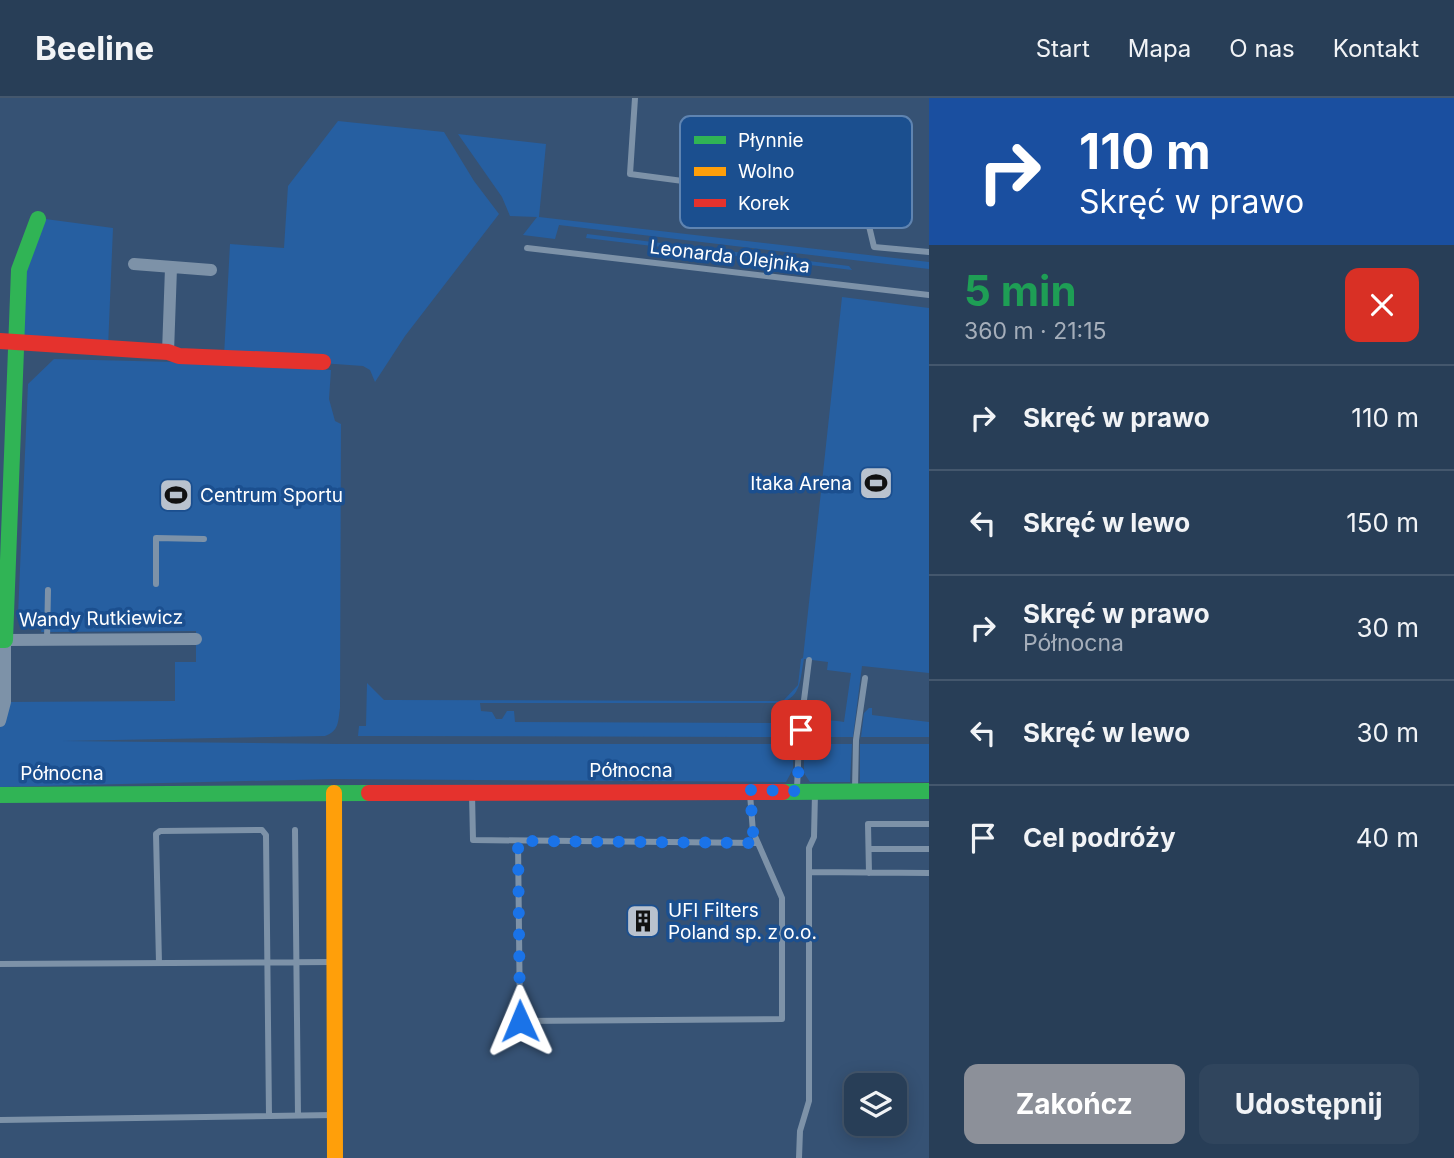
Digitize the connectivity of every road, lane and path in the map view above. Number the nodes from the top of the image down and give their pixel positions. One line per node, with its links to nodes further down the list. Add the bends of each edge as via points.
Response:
1 (635, 98): 2 (lane, via 630,174)
2 (680, 181)
3 (38, 219): 11 (street, Wandy Rutkiewicz, via 19,270)
4 (869, 228): 6 (lane, via 874,247)
5 (527, 248): 10 (lane, Leonarda Olejnika)
6 (929, 253)
7 (134, 264): 8 (street)
8 (171, 268): 9 (street); 12 (street)
9 (211, 270)
10 (929, 295)
11 (8, 342): 12 (street); 18 (street, Wandy Rutkiewicz)
12 (168, 352): 13 (street)
13 (323, 362)
14 (204, 539): 15 (lane, via 156,538)
15 (156, 583)
16 (48, 590): 19 (lane)
17 (196, 639): 19 (street, Wandy Rutkiewicz)
18 (3, 640): 19 (street, Wandy Rutkiewicz); 22 (street, Wandy Rutkiewicz, via 5,702)
19 (47, 640)
20 (809, 660): 24 (lane)
21 (865, 678): 27 (lane, via 855,751)
22 (0, 721)
23 (750, 790): 24 (street, Północna); 29 (street, Północna); 34 (lane)
24 (797, 791): 26 (street, Północna)
25 (929, 791): 27 (street, Północna)
26 (815, 792): 27 (street, Północna); 37 (lane)
27 (855, 792)
28 (334, 793): 29 (street, Północna); 30 (street, Północna); 42 (street)
29 (472, 793): 33 (lane, via 473,840)
30 (0, 795)
31 (929, 824): 35 (lane, via 868,824)
32 (295, 830): 41 (lane)
33 (518, 841): 34 (lane); 34 (lane, via 520,1021 782,1019 782,898)
34 (758, 843)
35 (869, 849): 36 (lane); 38 (lane)
36 (929, 849)
37 (809, 872): 38 (lane); 50 (lane, via 809,1101 800,1131)
38 (869, 873): 39 (lane)
39 (929, 873)
40 (266, 962): 41 (lane); 43 (lane); 43 (lane, via 266,835 262,830 249,830 156,834); 47 (lane)
41 (296, 962): 42 (lane); 45 (lane)
42 (334, 962): 46 (street)
43 (159, 963): 44 (lane)
44 (0, 964)
45 (298, 1115): 46 (lane); 47 (lane)
46 (335, 1115): 49 (street)
47 (269, 1116): 48 (lane)
48 (0, 1120)
49 (335, 1158)
50 (799, 1158)

